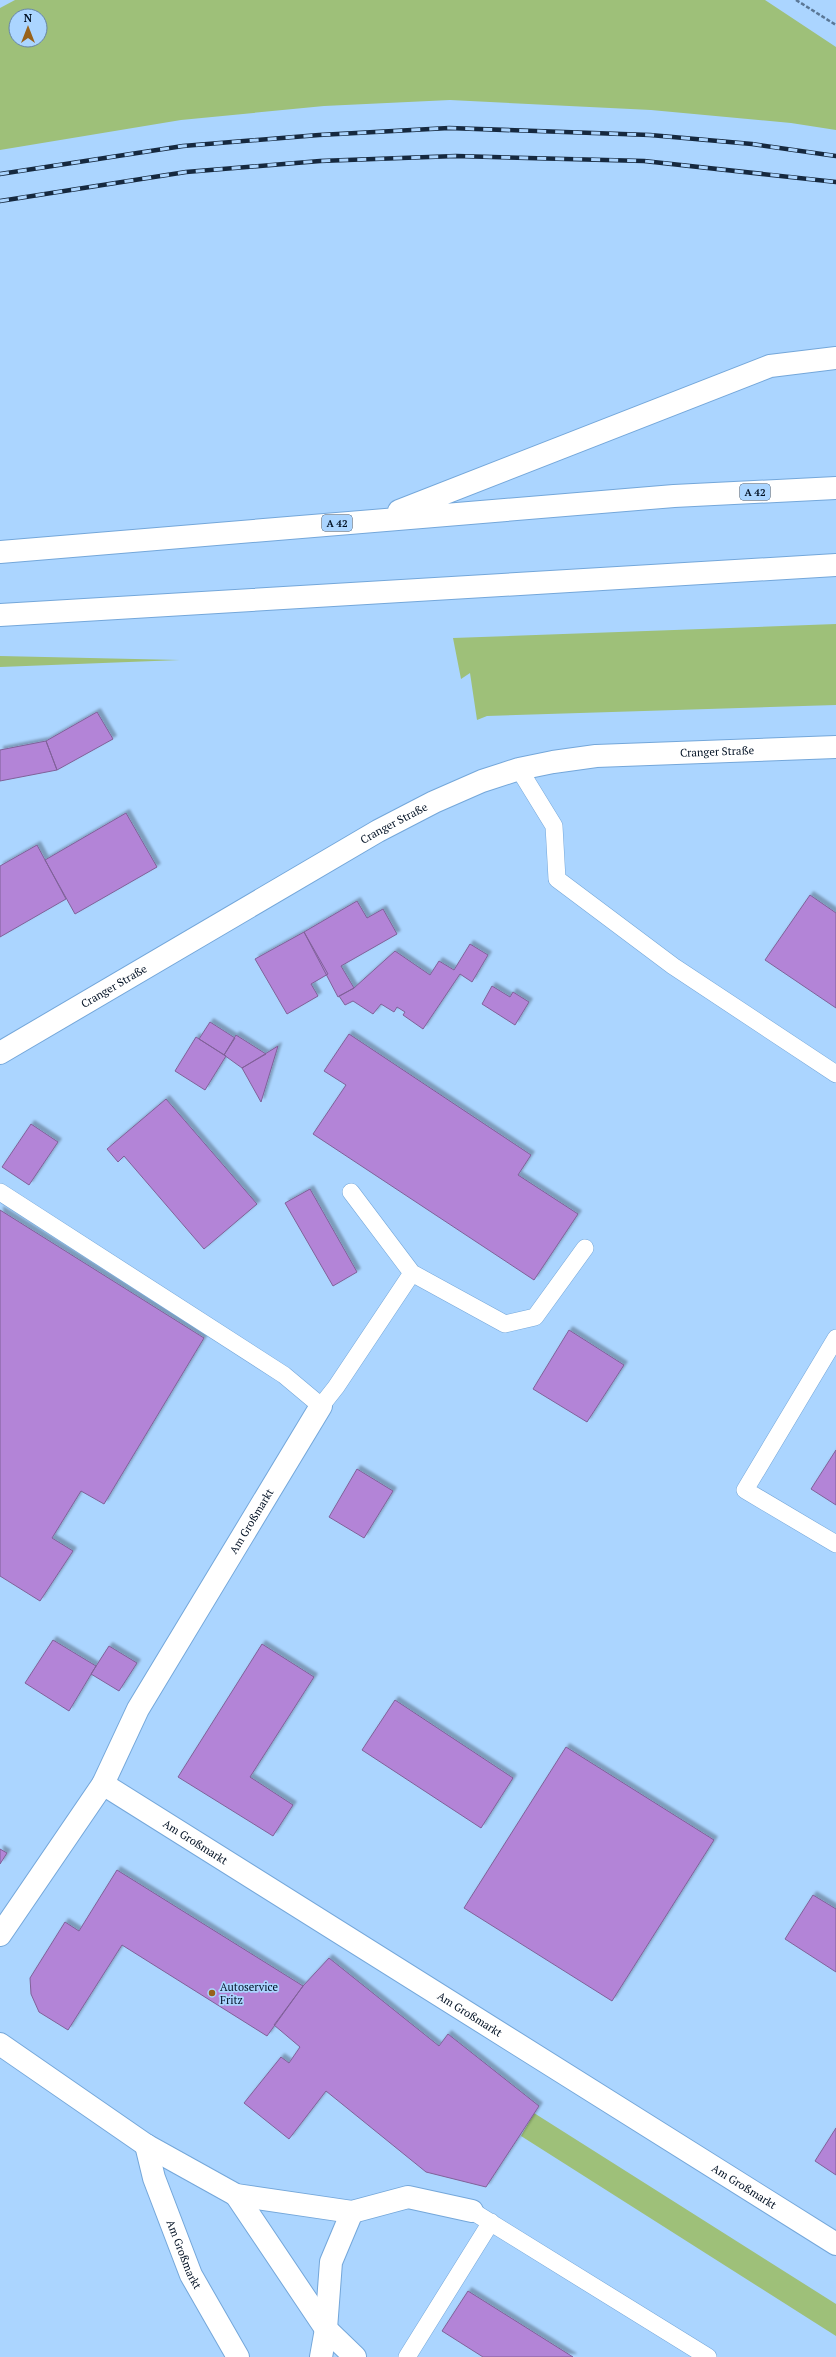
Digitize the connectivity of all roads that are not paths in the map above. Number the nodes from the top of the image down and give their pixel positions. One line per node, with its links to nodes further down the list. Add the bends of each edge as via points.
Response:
1 (836, 358): 3 (main road, via 770,366)
2 (836, 488): 3 (main road, A 42, via 674,496)
3 (377, 520): 4 (main road, A 42)
4 (0, 552)
5 (836, 565): 6 (main road)
6 (0, 615)
7 (836, 747): 8 (main road, Cranger Straße, via 596,756)
8 (519, 769): 9 (main road, Cranger Straße, via 482,781 434,802 378,831); 10 (lane, via 554,826 557,879 673,966)
9 (0, 1053)
10 (836, 1074)
11 (0, 1192): 16 (lane, via 284,1375)
12 (351, 1192): 14 (lane)
13 (585, 1248): 14 (lane, via 535,1316 505,1324)
14 (412, 1273): 16 (lane)
15 (836, 1338): 17 (lane, via 744,1490)
16 (321, 1406): 18 (main road, Am Großmarkt, via 138,1709)
17 (836, 1544)
18 (103, 1784): 19 (main road, Am Großmarkt); 26 (main road, Am Großmarkt)
19 (0, 1936)
20 (0, 2044): 21 (main road)
21 (146, 2145): 22 (main road); 28 (main road, Am Großmarkt, via 154,2178 191,2275)
22 (236, 2195): 24 (main road); 27 (main road)
23 (472, 2211): 24 (main road, via 408,2197); 25 (lane)
24 (352, 2212): 27 (main road, via 331,2262)
25 (491, 2222): 31 (lane); 32 (lane)
26 (836, 2244)
27 (326, 2329): 29 (main road); 30 (main road)
28 (238, 2357)
29 (321, 2357)
30 (355, 2357)
31 (407, 2357)
32 (708, 2357)

